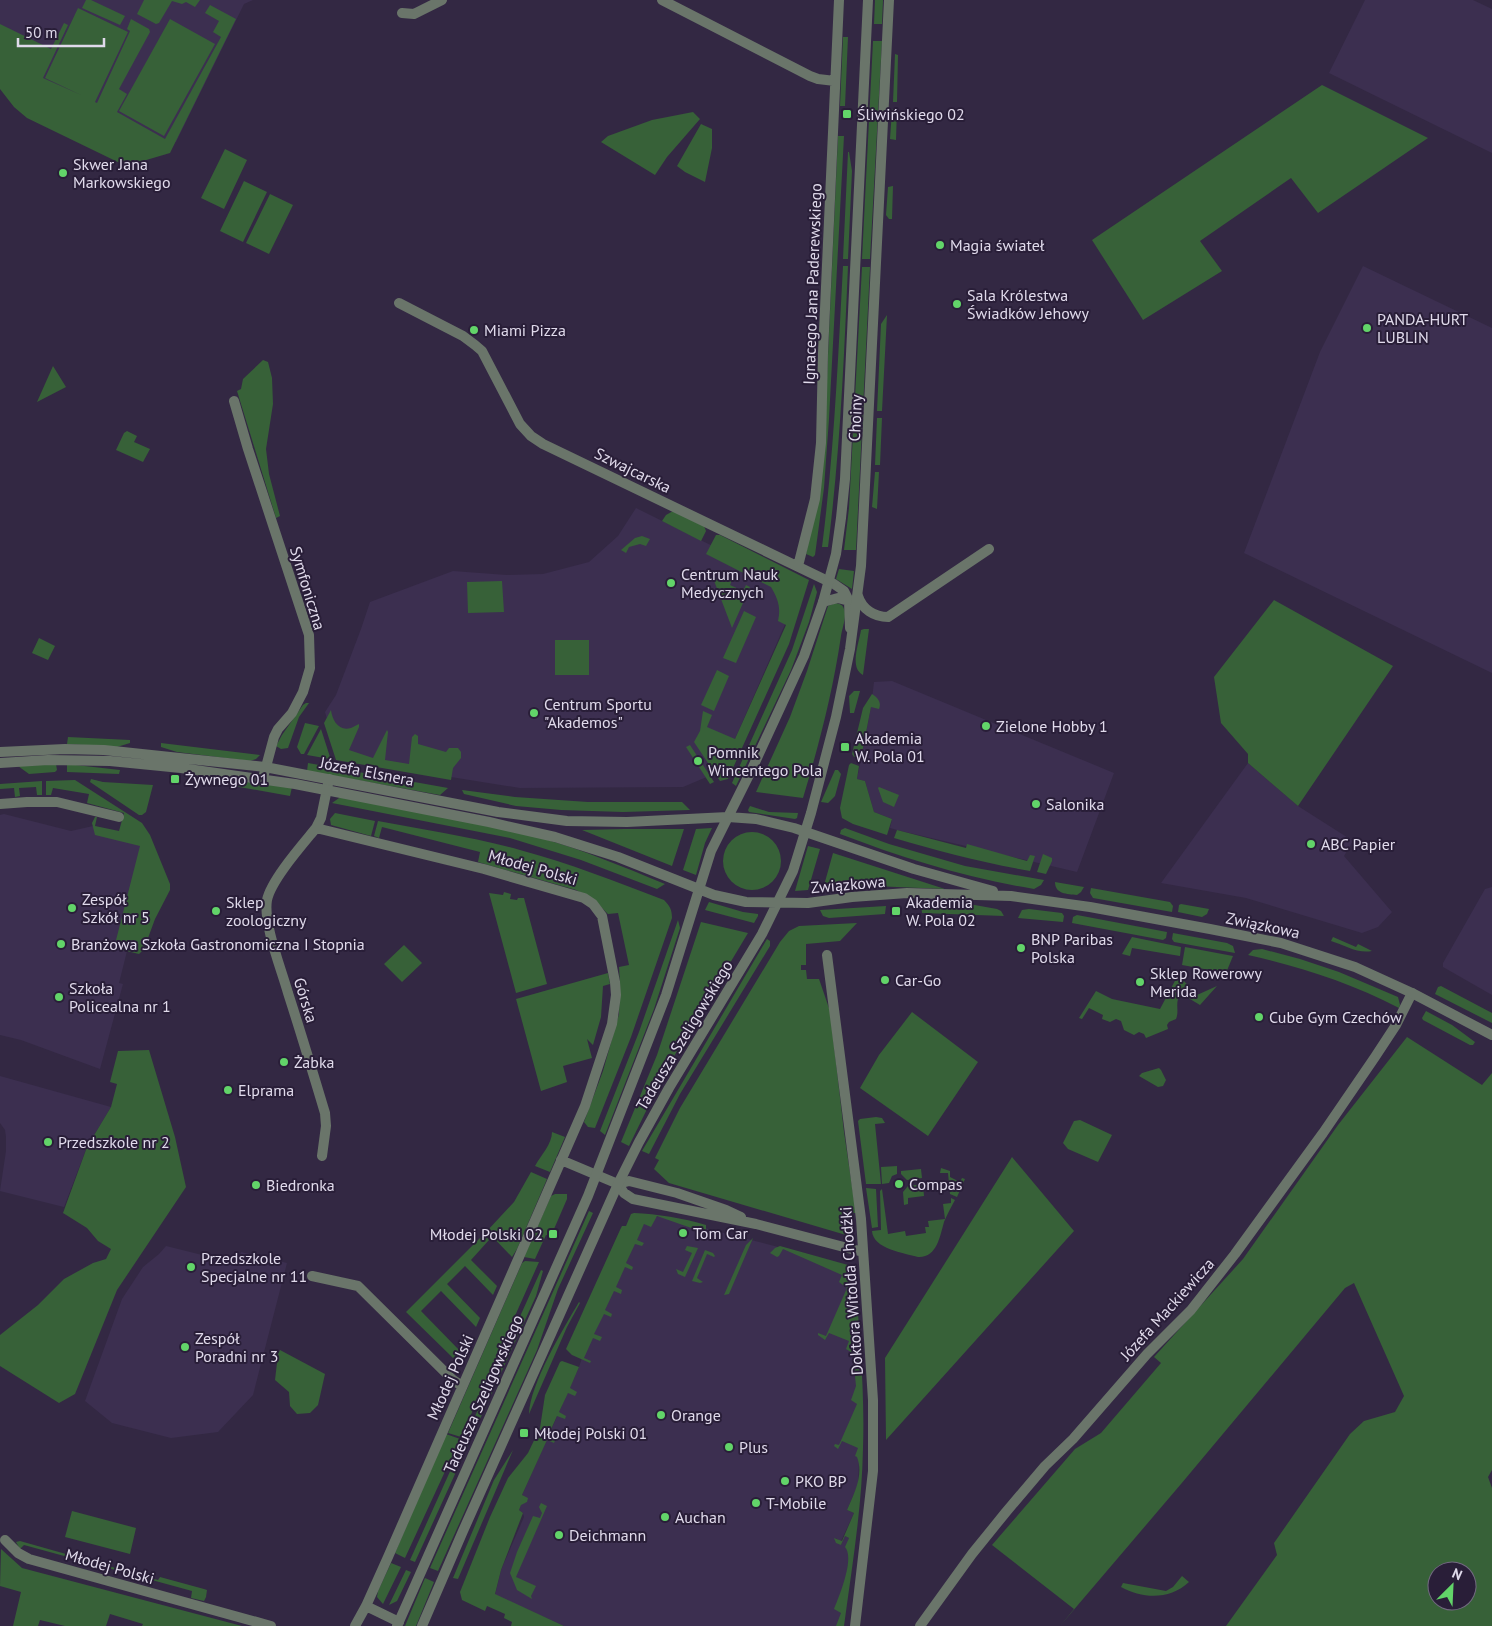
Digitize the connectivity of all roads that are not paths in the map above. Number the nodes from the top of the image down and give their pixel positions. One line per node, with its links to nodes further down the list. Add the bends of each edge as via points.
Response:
1 (442, 0): 6 (street, via 414,14)
2 (662, 0): 7 (street, via 810,76)
3 (839, 0): 7 (street, Ignacego Jana Paderewskiego)
4 (868, 0): 12 (street, Choiny, via 844,479 839,537)
5 (889, 0): 13 (street, Choiny, via 861,566)
6 (402, 13)
7 (835, 80): 11 (street, Ignacego Jana Paderewskiego, via 821,443 814,499)
8 (399, 303): 11 (street, Szwajcarska, via 463,336 482,351 520,424 543,444)
9 (234, 401): 20 (street, Symfoniczna, via 309,635 310,668 303,692 274,736)
10 (989, 549): 15 (street, via 888,616)
11 (798, 566): 12 (street, Szwajcarska)
12 (829, 581): 13 (street, Szwajcarska); 14 (street, Choiny)
13 (853, 598): 14 (street); 15 (street, Szwajcarska); 16 (street, Choiny); 17 (street)
14 (823, 602): 25 (street, Choiny, via 791,687)
15 (878, 615): 16 (street)
16 (854, 623): 17 (street, Choiny)
17 (850, 649): 27 (street, Choiny, via 827,756)
18 (0, 752): 20 (street, Józefa Elsnera, via 104,750)
19 (0, 763): 21 (street, Józefa Elsnera, via 110,761)
20 (265, 767): 21 (street, Symfoniczna); 22 (street, Józefa Elsnera)
21 (263, 778): 22 (street, Józefa Elsnera)
22 (328, 784): 25 (street, Józefa Elsnera, via 567,821); 26 (street, Górska); 28 (street, Józefa Elsnera, via 555,837 618,857)
23 (0, 804): 24 (street, via 57,802)
24 (119, 817)
25 (728, 817): 27 (street, Józefa Elsnera, via 772,822); 28 (street, Tadeusza Szeligowskiego, via 711,851)
26 (316, 828): 34 (street, Górska, via 275,882 266,911 325,1113); 35 (street, Młodej Polski, via 575,894 593,904 602,916 615,982 612,1024 589,1093)
27 (805, 832): 29 (street, Związkowa, via 921,871); 30 (street, Tadeusza Szeligowskiego)
28 (698, 889): 30 (street, Józefa Elsnera, via 735,901); 36 (street, Tadeusza Szeligowskiego, via 666,995)
29 (1011, 896): 30 (street, Związkowa, via 907,893); 32 (street, Związkowa, via 1090,907 1272,941 1338,961)
30 (778, 904): 37 (street, Tadeusza Szeligowskiego, via 668,1088)
31 (827, 955): 39 (street, Doktora Witolda Chodźki)
32 (1412, 993): 33 (street, Związkowa); 49 (street, Józefa Mackiewicza, via 1396,1025 1323,1133 1235,1254 1191,1310 1147,1354 1006,1512)
33 (1492, 1035)
34 (322, 1156)
35 (561, 1160): 36 (street); 41 (street, Młodej Polski)
36 (596, 1175): 37 (street); 44 (street, Tadeusza Szeligowskiego)
37 (618, 1184): 38 (street, via 629,1181 677,1193); 38 (street, via 633,1199); 47 (street, Tadeusza Szeligowskiego)
38 (756, 1224): 39 (street)
39 (863, 1252): 48 (street, Doktora Witolda Chodźki, via 874,1400 873,1449)
40 (312, 1276): 41 (street, via 358,1286)
41 (462, 1386): 43 (street, Młodej Polski)
42 (5, 1540): 45 (street, Młodej Polski, via 29,1559)
43 (366, 1606): 44 (street); 46 (street, Młodej Polski)
44 (398, 1624)
45 (270, 1626)
46 (354, 1626)
47 (422, 1626)
48 (855, 1626)
49 (920, 1626)

